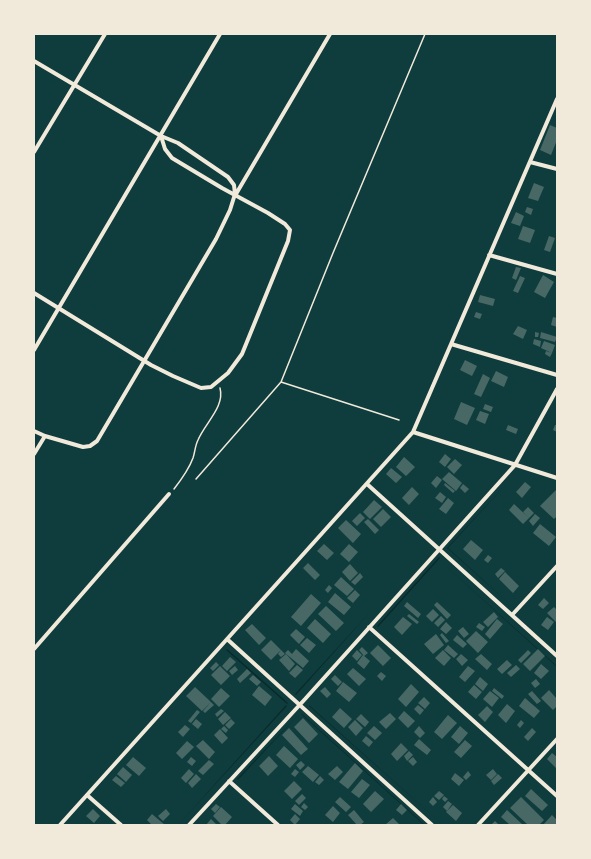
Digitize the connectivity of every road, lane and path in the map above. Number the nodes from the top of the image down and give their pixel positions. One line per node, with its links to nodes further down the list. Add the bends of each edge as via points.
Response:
1 (105, 34): 6 (street)
2 (220, 34): 8 (street)
3 (330, 34): 12 (street)
4 (425, 34): 22 (path)
5 (34, 61): 6 (street)
6 (74, 86): 8 (street); 9 (street)
7 (557, 99): 10 (street)
8 (161, 136): 12 (street, via 165,149 172,158); 12 (street, via 228,176 234,185); 16 (street)
9 (34, 152)
10 (530, 162): 11 (street); 13 (street)
11 (557, 169)
12 (235, 194): 19 (street, via 216,239); 21 (street, via 285,224 290,230 288,241 242,354)
13 (489, 255): 14 (street); 17 (street)
14 (557, 274)
15 (34, 293): 16 (street)
16 (59, 308): 18 (street); 19 (street)
17 (451, 344): 20 (street); 26 (street)
18 (34, 350)
19 (143, 360): 21 (street, via 201,388 211,387); 27 (street, via 90,446 83,447)
20 (557, 375)
21 (218, 382): 33 (path, via 222,396 198,440 180,482)
22 (281, 382): 24 (path); 31 (path)
23 (557, 389): 29 (street)
24 (398, 420)
25 (34, 431): 27 (street)
26 (413, 432): 29 (street); 32 (street)
27 (45, 436): 28 (street)
28 (34, 454)
29 (515, 465): 30 (street); 34 (street)
30 (557, 478)
31 (196, 479)
32 (367, 484): 34 (street); 38 (street)
33 (169, 494): 39 (street)
34 (439, 549): 36 (street); 37 (street)
35 (557, 566): 36 (street)
36 (512, 615): 40 (street)
37 (369, 627): 41 (street); 43 (street)
38 (227, 639): 41 (street); 45 (street)
39 (34, 649)
40 (557, 656)
41 (299, 705): 44 (street); 51 (street)
42 (557, 739): 43 (street)
43 (528, 770): 46 (street); 52 (street)
44 (229, 782): 49 (street); 50 (street)
45 (87, 795): 47 (street); 48 (street)
46 (557, 796)
47 (60, 825)
48 (121, 825)
49 (189, 825)
50 (278, 825)
51 (432, 825)
52 (478, 825)

